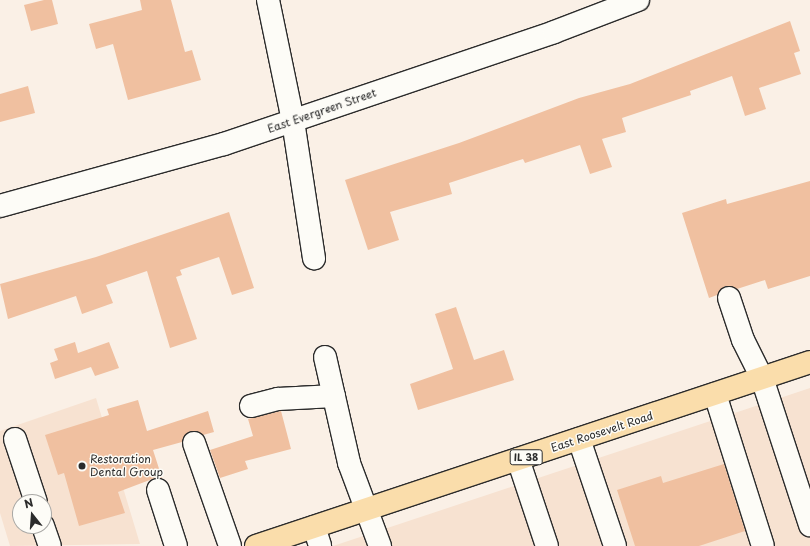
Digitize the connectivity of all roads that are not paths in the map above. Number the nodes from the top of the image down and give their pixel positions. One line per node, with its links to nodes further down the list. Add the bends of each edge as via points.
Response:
1 (268, 0): 3 (street)
2 (638, 0): 3 (street, East Evergreen Street)
3 (293, 121): 4 (street, East Evergreen Street, via 224,144); 5 (street)
4 (0, 206)
5 (314, 258)
6 (729, 298): 9 (street, via 743,340)
7 (326, 357): 11 (street)
8 (810, 362): 9 (main road, East Roosevelt Road / IL 38)
9 (762, 378): 10 (main road, East Roosevelt Road / IL 38); 20 (street)
10 (715, 394): 14 (main road, East Roosevelt Road / IL 38); 30 (street)
11 (334, 396): 12 (street, via 278,398); 19 (street, via 349,463)
12 (251, 406)
13 (15, 439): 18 (street)
14 (579, 439): 16 (main road, East Roosevelt Road / IL 38); 29 (street)
15 (194, 443): 25 (street)
16 (518, 459): 19 (main road, East Roosevelt Road / IL 38); 28 (street)
17 (158, 490): 24 (street)
18 (33, 494)
19 (368, 509): 22 (main road, East Roosevelt Road / IL 38); 27 (street)
20 (810, 525)
21 (46, 534): 23 (street)
22 (317, 536): 26 (main road, East Roosevelt Road / IL 38)
23 (50, 546)
24 (176, 546)
25 (230, 546)
26 (256, 546)
27 (380, 546)
28 (546, 546)
29 (615, 546)
30 (763, 546)

